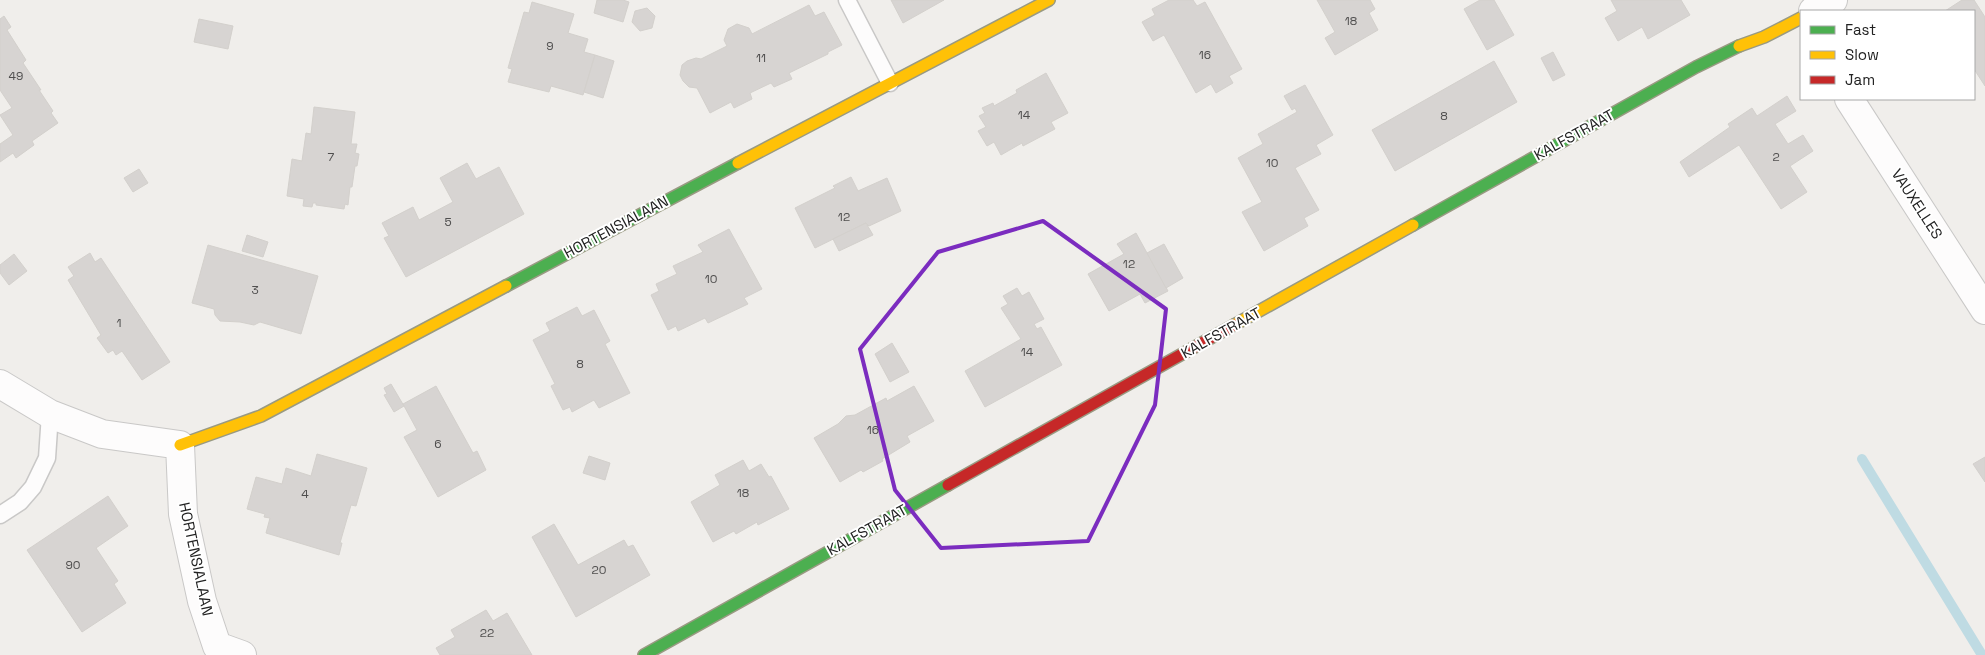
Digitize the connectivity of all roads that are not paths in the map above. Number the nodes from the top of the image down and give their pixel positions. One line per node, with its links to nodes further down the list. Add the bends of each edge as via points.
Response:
1 (847, 0): 6 (lane)
2 (1049, 0): 6 (street, HORTENSIALAAN)
3 (1833, 0): 4 (street, KALFSTRAAT)
4 (1817, 10)
5 (1800, 20): 14 (street, KALFSTRAAT, via 1732,48 1696,67)
6 (890, 83): 11 (street, HORTENSIALAAN, via 261,416)
7 (1849, 100): 8 (street, VAUXELLES)
8 (1985, 310)
9 (0, 384): 10 (street, HORTENSIALAAN)
10 (50, 414): 11 (street, HORTENSIALAAN, via 102,434); 12 (lane, via 48,458 33,487 20,502)
11 (180, 444): 13 (street, HORTENSIALAAN, via 184,514 202,601 217,646)
12 (0, 516)
13 (242, 655)
14 (644, 655)

